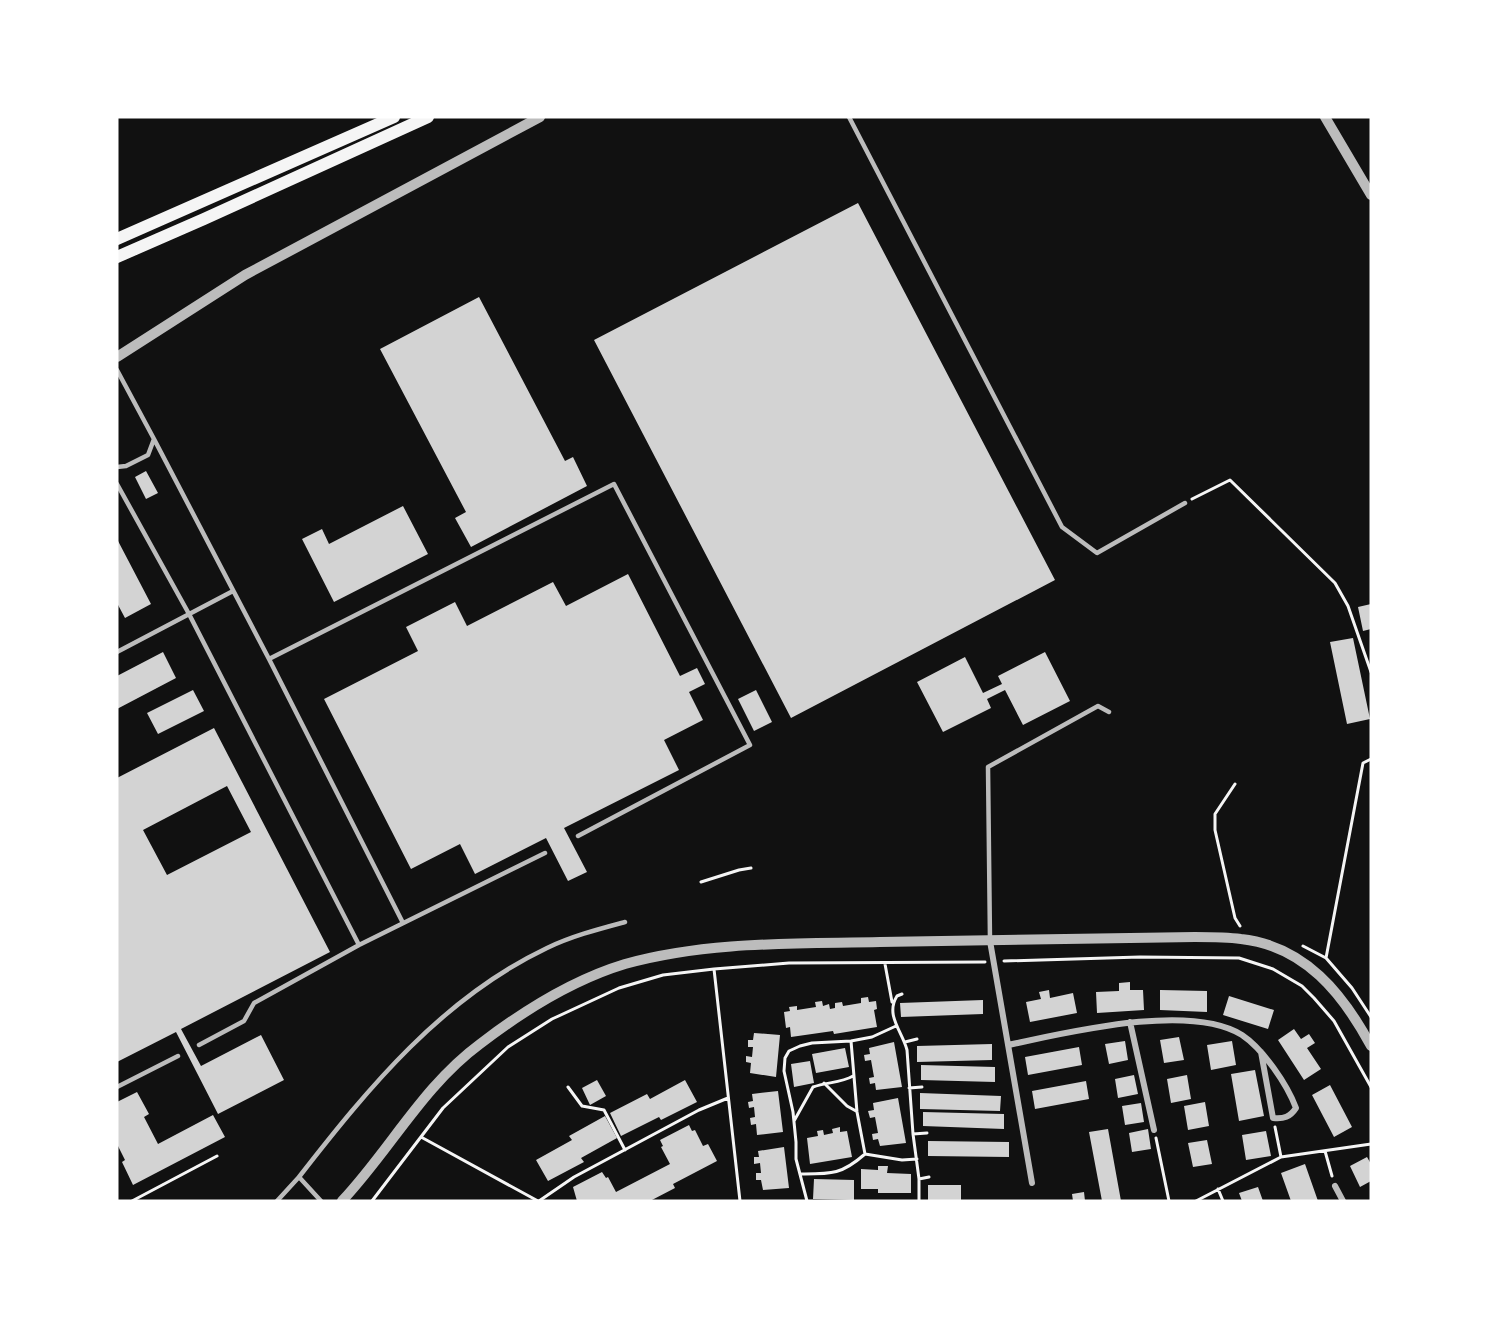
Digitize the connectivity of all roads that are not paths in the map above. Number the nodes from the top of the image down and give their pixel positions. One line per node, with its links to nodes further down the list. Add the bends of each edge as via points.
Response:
1 (394, 117): 7 (main road)
2 (428, 117): 8 (main road)
3 (540, 117): 9 (street, via 246,275)
4 (849, 117): 14 (lane, via 1062,527 1097,553)
5 (1325, 117): 6 (street)
6 (1371, 195)
7 (117, 239)
8 (117, 256)
9 (117, 357)
10 (117, 370): 11 (lane)
11 (154, 439): 12 (lane, via 148,455); 15 (lane)
12 (117, 467)
13 (117, 484): 16 (lane)
14 (1185, 502)
15 (233, 591): 16 (lane); 18 (lane)
16 (189, 614): 17 (lane); 25 (lane)
17 (117, 652)
18 (269, 659): 20 (lane, via 614,484 750,745); 23 (lane)
19 (1109, 712): 24 (lane, via 1098,706 988,767)
20 (578, 836)
21 (545, 853): 23 (lane)
22 (625, 922): 34 (lane, via 545,949 474,992 394,1062)
23 (403, 923): 25 (lane)
24 (990, 941): 28 (street); 29 (street, via 1195,937 1264,944 1299,959 1328,982); 39 (street, via 714,948 675,952 601,972 540,1002 478,1044 421,1101)
25 (359, 945): 27 (lane, via 254,1003 244,1021)
26 (1130, 1022): 28 (street); 30 (street, via 1168,1020 1217,1025 1242,1035); 33 (street)
27 (199, 1045)
28 (1008, 1045): 35 (street)
29 (1371, 1046)
30 (1261, 1052): 30 (street, via 1286,1086 1296,1108 1285,1118 1273,1118)
31 (178, 1056): 32 (lane)
32 (117, 1087)
33 (1154, 1130)
34 (299, 1178): 37 (lane); 38 (lane)
35 (1032, 1183)
36 (1335, 1186): 40 (street)
37 (277, 1201)
38 (321, 1201)
39 (342, 1201)
40 (1343, 1201)

